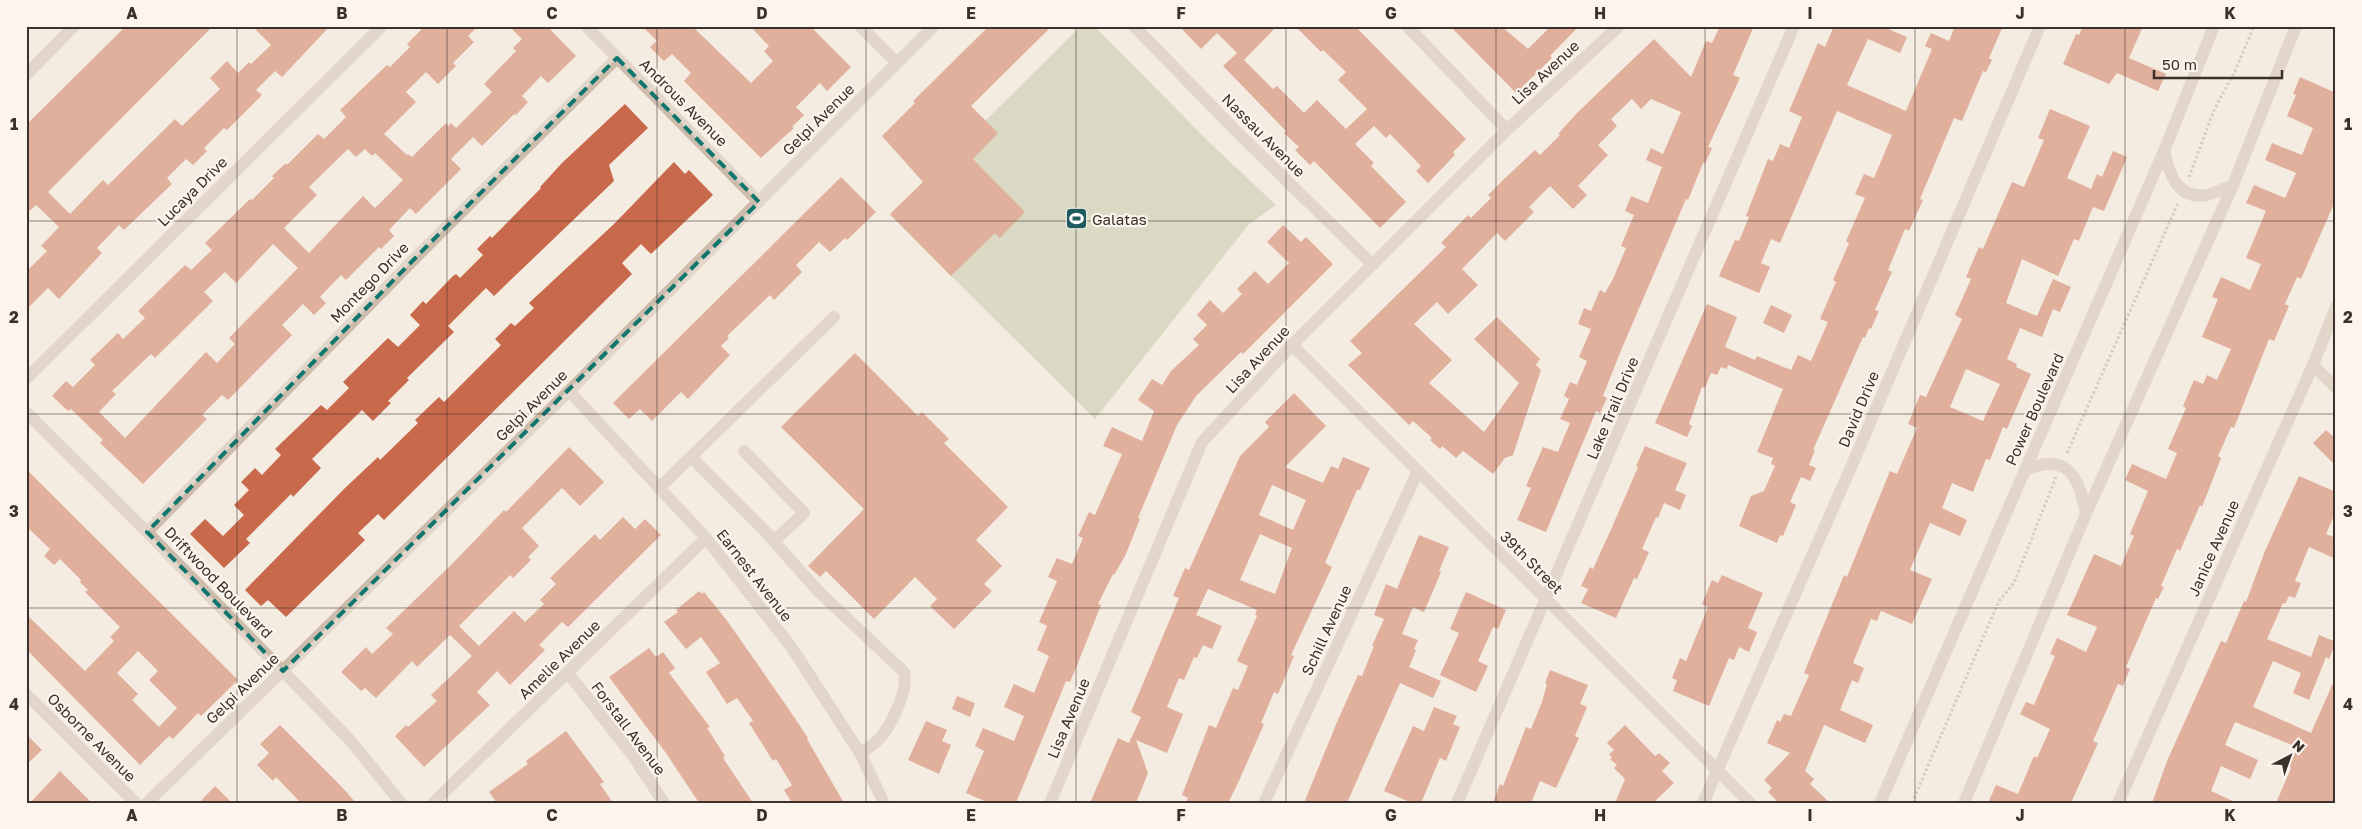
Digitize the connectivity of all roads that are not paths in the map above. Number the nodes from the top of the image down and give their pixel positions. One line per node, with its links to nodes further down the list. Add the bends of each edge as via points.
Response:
1 (74, 26): 15 (street)
2 (382, 26): 25 (street, Lucaya Drive)
3 (586, 26): 13 (street, Androus Avenue)
4 (860, 26): 14 (street)
5 (934, 26): 14 (street, Gelpi Avenue)
6 (1134, 26): 20 (street, Nassau Avenue)
7 (1407, 26): 16 (street)
8 (1618, 26): 16 (street, Lisa Avenue)
9 (1794, 26): 38 (street, Lake Trail Drive)
10 (2040, 26): 43 (street, David Drive)
11 (2214, 26): 17 (street, Power Boulevard)
12 (2296, 26): 18 (street)
13 (617, 58): 19 (street, Androus Avenue); 35 (street, Montego Drive, via 426,246)
14 (896, 63): 19 (street, Gelpi Avenue)
15 (26, 75)
16 (1507, 130): 20 (street, Lisa Avenue)
17 (2164, 151): 18 (street, via 2170,176 2189,193 2206,195); 31 (street, Power Boulevard)
18 (2233, 185): 34 (street)
19 (759, 202): 27 (street, Gelpi Avenue)
20 (1373, 265): 23 (street, Lisa Avenue)
21 (2336, 307): 24 (street, Janice Avenue)
22 (834, 317): 30 (street)
23 (1292, 345): 32 (street, 39th Street); 50 (street, Lisa Avenue, via 1202,442)
24 (2313, 365): 26 (street); 57 (street, Janice Avenue)
25 (26, 379)
26 (2336, 388)
27 (569, 392): 33 (street, Earnest Avenue); 39 (street, Gelpi Avenue)
28 (26, 412): 35 (street, Driftwood Boulevard)
29 (744, 451): 37 (street, via 804,513)
30 (691, 457): 33 (street); 37 (street)
31 (2024, 471): 34 (street, via 2051,462 2062,465 2082,490); 55 (street, Power Boulevard)
32 (1418, 472): 38 (street, 39th Street); 51 (street, Schill Avenue)
33 (659, 488): 36 (street, Earnest Avenue)
34 (2086, 514): 56 (street)
35 (147, 532): 39 (street, Driftwood Boulevard)
36 (706, 538): 40 (street, Amelie Avenue); 42 (street, Earnest Avenue, via 792,648)
37 (774, 541): 42 (street, via 818,591 904,672 906,680 895,712 880,738)
38 (1546, 599): 43 (street, 39th Street); 52 (street, Lake Trail Drive)
39 (284, 671): 45 (street, Gelpi Avenue); 46 (street, Driftwood Boulevard, via 350,740)
40 (568, 673): 47 (street, Amelie Avenue); 48 (street, Forstall Avenue, via 633,756)
41 (26, 694): 44 (street, Osborne Avenue)
42 (860, 753): 49 (street, Earnest Avenue)
43 (1717, 770): 53 (street, David Drive); 54 (street, 39th Street)
44 (136, 803)
45 (147, 803)
46 (401, 803)
47 (433, 803)
48 (664, 803)
49 (884, 803)
50 (1050, 803)
51 (1264, 803)
52 (1457, 803)
53 (1703, 803)
54 (1750, 803)
55 (1880, 803)
56 (1964, 803)
57 (2118, 803)

